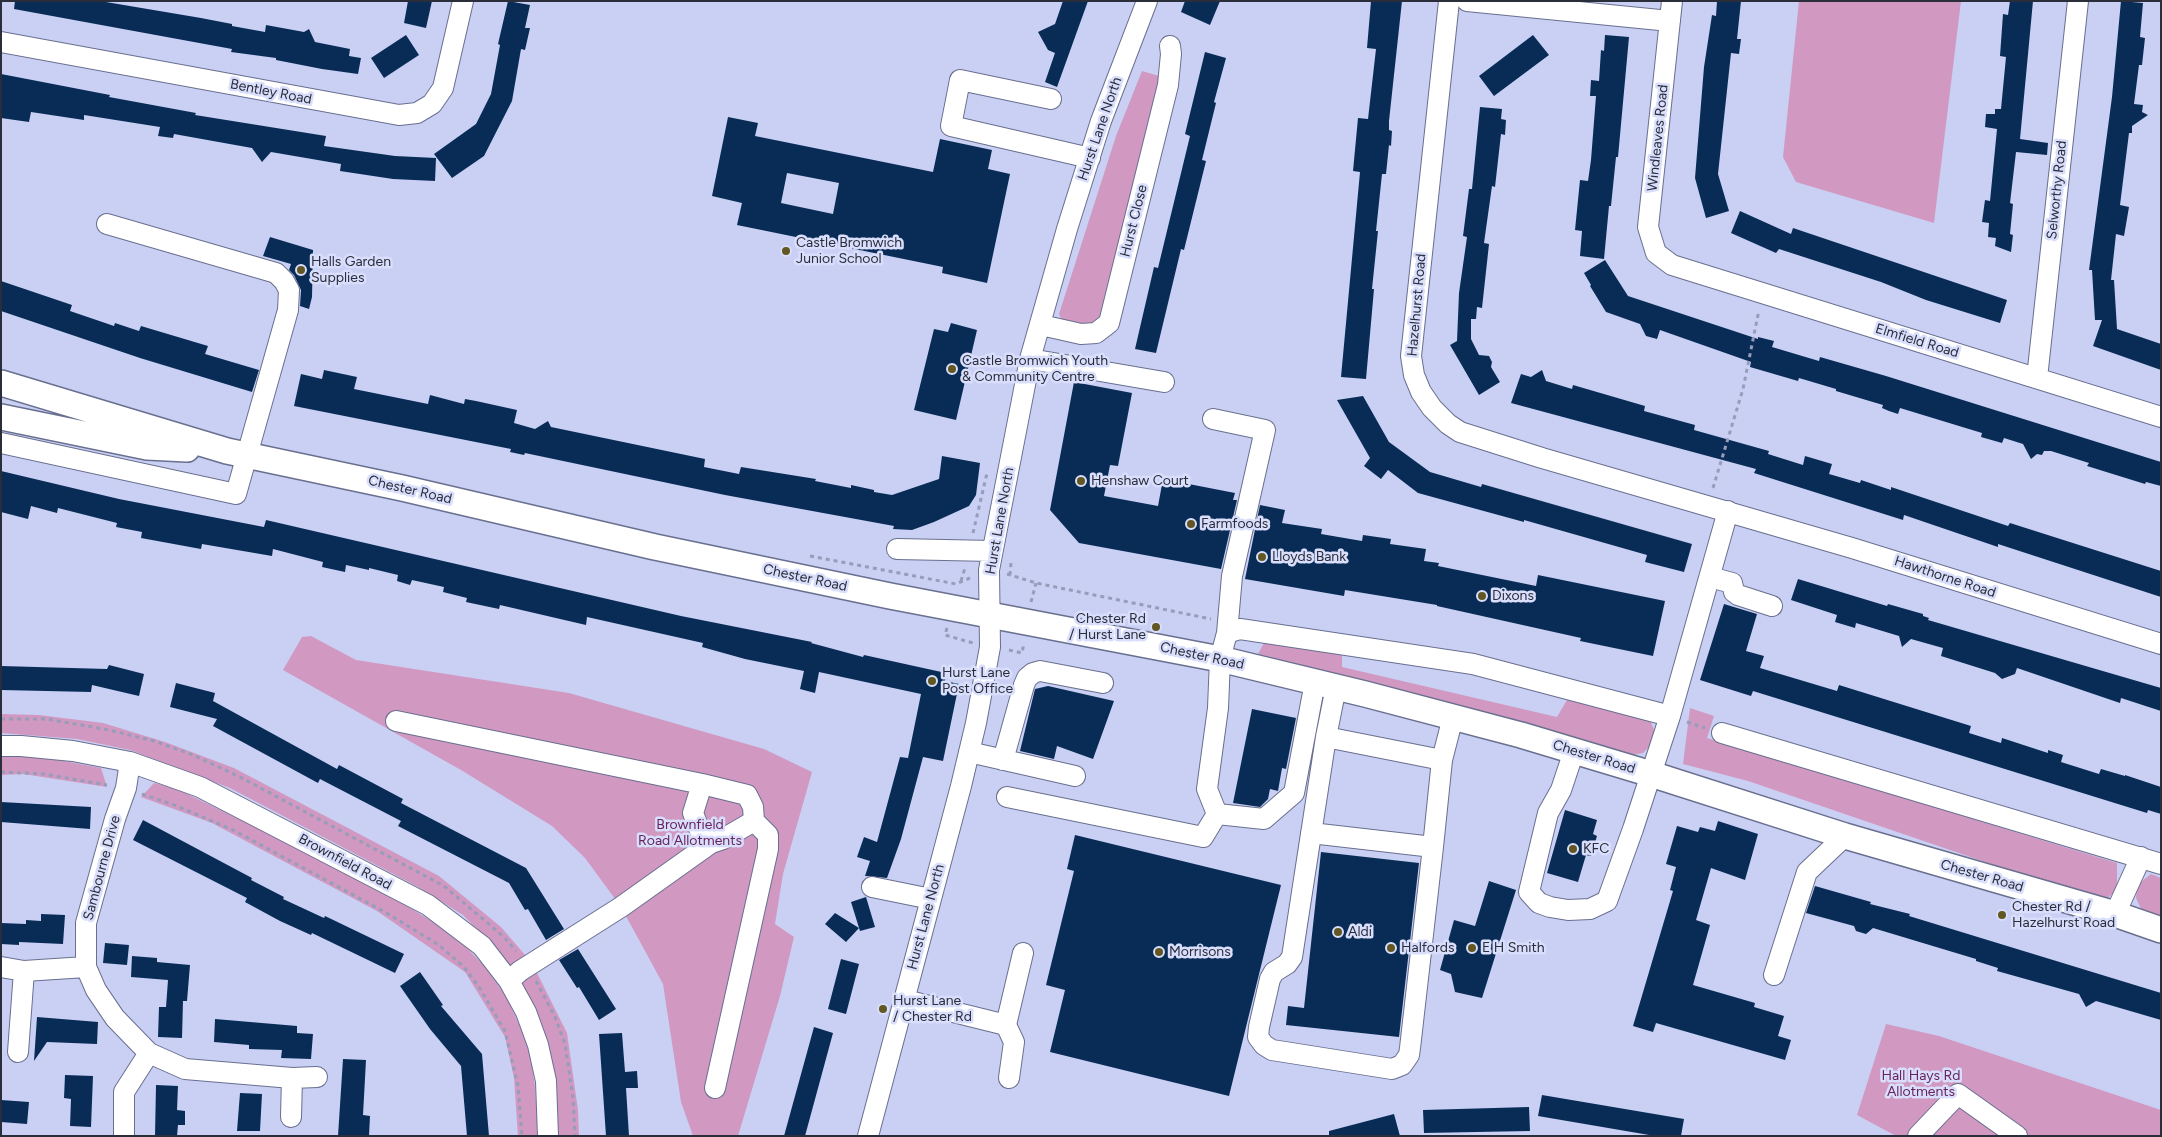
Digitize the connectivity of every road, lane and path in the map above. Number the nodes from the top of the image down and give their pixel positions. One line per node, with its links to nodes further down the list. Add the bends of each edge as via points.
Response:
1 (463, 1): 7 (street, Bentley Road, via 444,88 432,104 417,113 399,115)
2 (1147, 1): 10 (street, Hurst Lane North)
3 (1449, 1): 25 (street, Hazelhurst Road, via 1411,356 1421,392 1432,408 1460,432)
4 (1467, 1): 6 (street)
5 (2078, 1): 16 (street, Selworthy Road)
6 (1671, 11): 12 (street, Windleaves Road, via 1648,227 1656,253)
7 (1, 42)
8 (1170, 46): 14 (street, Hurst Close, via 1168,85 1109,323 1096,333 1081,334)
9 (1051, 100): 10 (street, via 960,80 951,126)
10 (1090, 158): 14 (street, Hurst Lane North)
11 (107, 224): 23 (street, via 276,273 284,280 289,290 288,310)
12 (1672, 266): 13 (street, Elmfield Road)
13 (1763, 293): 16 (street, Elmfield Road); 25 (path, via 1743,389)
14 (1040, 325): 15 (street, Hurst Lane North)
15 (1030, 359): 17 (street); 29 (street, Hurst Lane North)
16 (2036, 378): 20 (street, Elmfield Road)
17 (1164, 382)
18 (1, 383): 23 (main road, Chester Road)
19 (1, 417): 23 (main road, Chester Road, via 147,447)
20 (2161, 418)
21 (1213, 419): 34 (street, via 1265,430 1232,576)
22 (1, 443): 23 (street, via 236,494)
23 (236, 453): 33 (main road, Chester Road, via 655,547)
24 (987, 470): 28 (path)
25 (1708, 505): 26 (street, Hazelhurst Road)
26 (1728, 511): 30 (street); 35 (street, Hawthorne Road)
27 (897, 549): 28 (street)
28 (969, 550): 29 (street); 31 (path)
29 (992, 551): 33 (street, Hurst Lane North)
30 (1710, 577): 32 (street, via 1732,584 1738,595); 40 (street)
31 (961, 582)
32 (1772, 606)
33 (990, 614): 36 (main road, Chester Road); 46 (street, Hurst Lane North, via 988,658)
34 (1227, 633): 36 (street); 40 (street, via 1240,629 1473,664)
35 (2161, 644)
36 (1220, 659): 38 (main road, Chester Road); 56 (street, via 1218,708 1206,789)
37 (1103, 684): 47 (street, via 1040,671 1033,673 1024,685)
38 (1325, 684): 39 (main road, Chester Road); 43 (street); 56 (street, via 1294,793 1264,820)
39 (1453, 717): 45 (main road, Chester Road); 48 (street)
40 (1677, 718): 42 (path); 51 (street)
41 (396, 721): 53 (street)
42 (1722, 733): 62 (street)
43 (1326, 737): 48 (street); 58 (street)
44 (1, 746): 49 (street, Brownfield Road, via 73,751)
45 (1574, 751): 51 (main road, Chester Road); 51 (street, via 1561,790 1548,813 1528,892 1539,903 1568,910 1590,909 1607,902)
46 (969, 752): 47 (street); 65 (street, Hurst Lane North)
47 (1003, 760): 52 (street)
48 (1442, 760): 61 (street)
49 (130, 762): 54 (street, Sambourne Drive); 73 (street, Brownfield Road, via 200,787 428,905 482,946)
50 (1, 772): 54 (path, via 44,774)
51 (1651, 774): 59 (main road, Chester Road)
52 (1075, 776)
53 (702, 784): 57 (street, via 747,795 753,807); 60 (street, via 694,812 700,831)
54 (126, 788): 70 (street, Sambourne Drive, via 86,923); 84 (path, via 233,830 439,945 464,967 505,1031 518,1086)
55 (1007, 797): 56 (street, via 1203,837)
56 (1217, 814)
57 (754, 821): 60 (street); 81 (street, via 768,835 768,849)
58 (1311, 833): 61 (street); 61 (street, via 1292,957 1270,979 1258,1037 1272,1050 1392,1069 1402,1065 1410,1048)
59 (1845, 836): 66 (main road, Chester Road); 72 (street, via 1807,872)
60 (711, 843): 73 (street)
61 (1433, 846)
62 (2141, 857): 63 (street); 66 (street)
63 (2161, 864)
64 (872, 887): 65 (street)
65 (931, 900): 74 (street, Hurst Lane North)
66 (2115, 914): 67 (main road, Chester Road)
67 (2161, 930)
68 (1023, 953): 75 (street)
69 (1, 967): 71 (street)
70 (86, 967): 71 (street); 77 (street, Sambourne Drive, via 96,990 115,1018)
71 (24, 971): 76 (street)
72 (1774, 975)
73 (509, 981): 85 (street, Brownfield Road, via 526,1012 538,1045 546,1081)
74 (905, 1000): 75 (street); 86 (street, Hurst Lane North)
75 (1006, 1025): 80 (street, via 1014,1042)
76 (18, 1052)
77 (149, 1053): 79 (street, Sambourne Drive, via 185,1069); 83 (street, via 124,1092)
78 (317, 1077): 79 (street, Sambourne Drive)
79 (292, 1078): 82 (street)
80 (1009, 1078)
81 (715, 1088)
82 (291, 1117)
83 (124, 1136)
84 (522, 1136)
85 (548, 1136)
86 (868, 1136)
87 (1918, 1136): 88 (street, via 1958,1094)
88 (2017, 1136)

